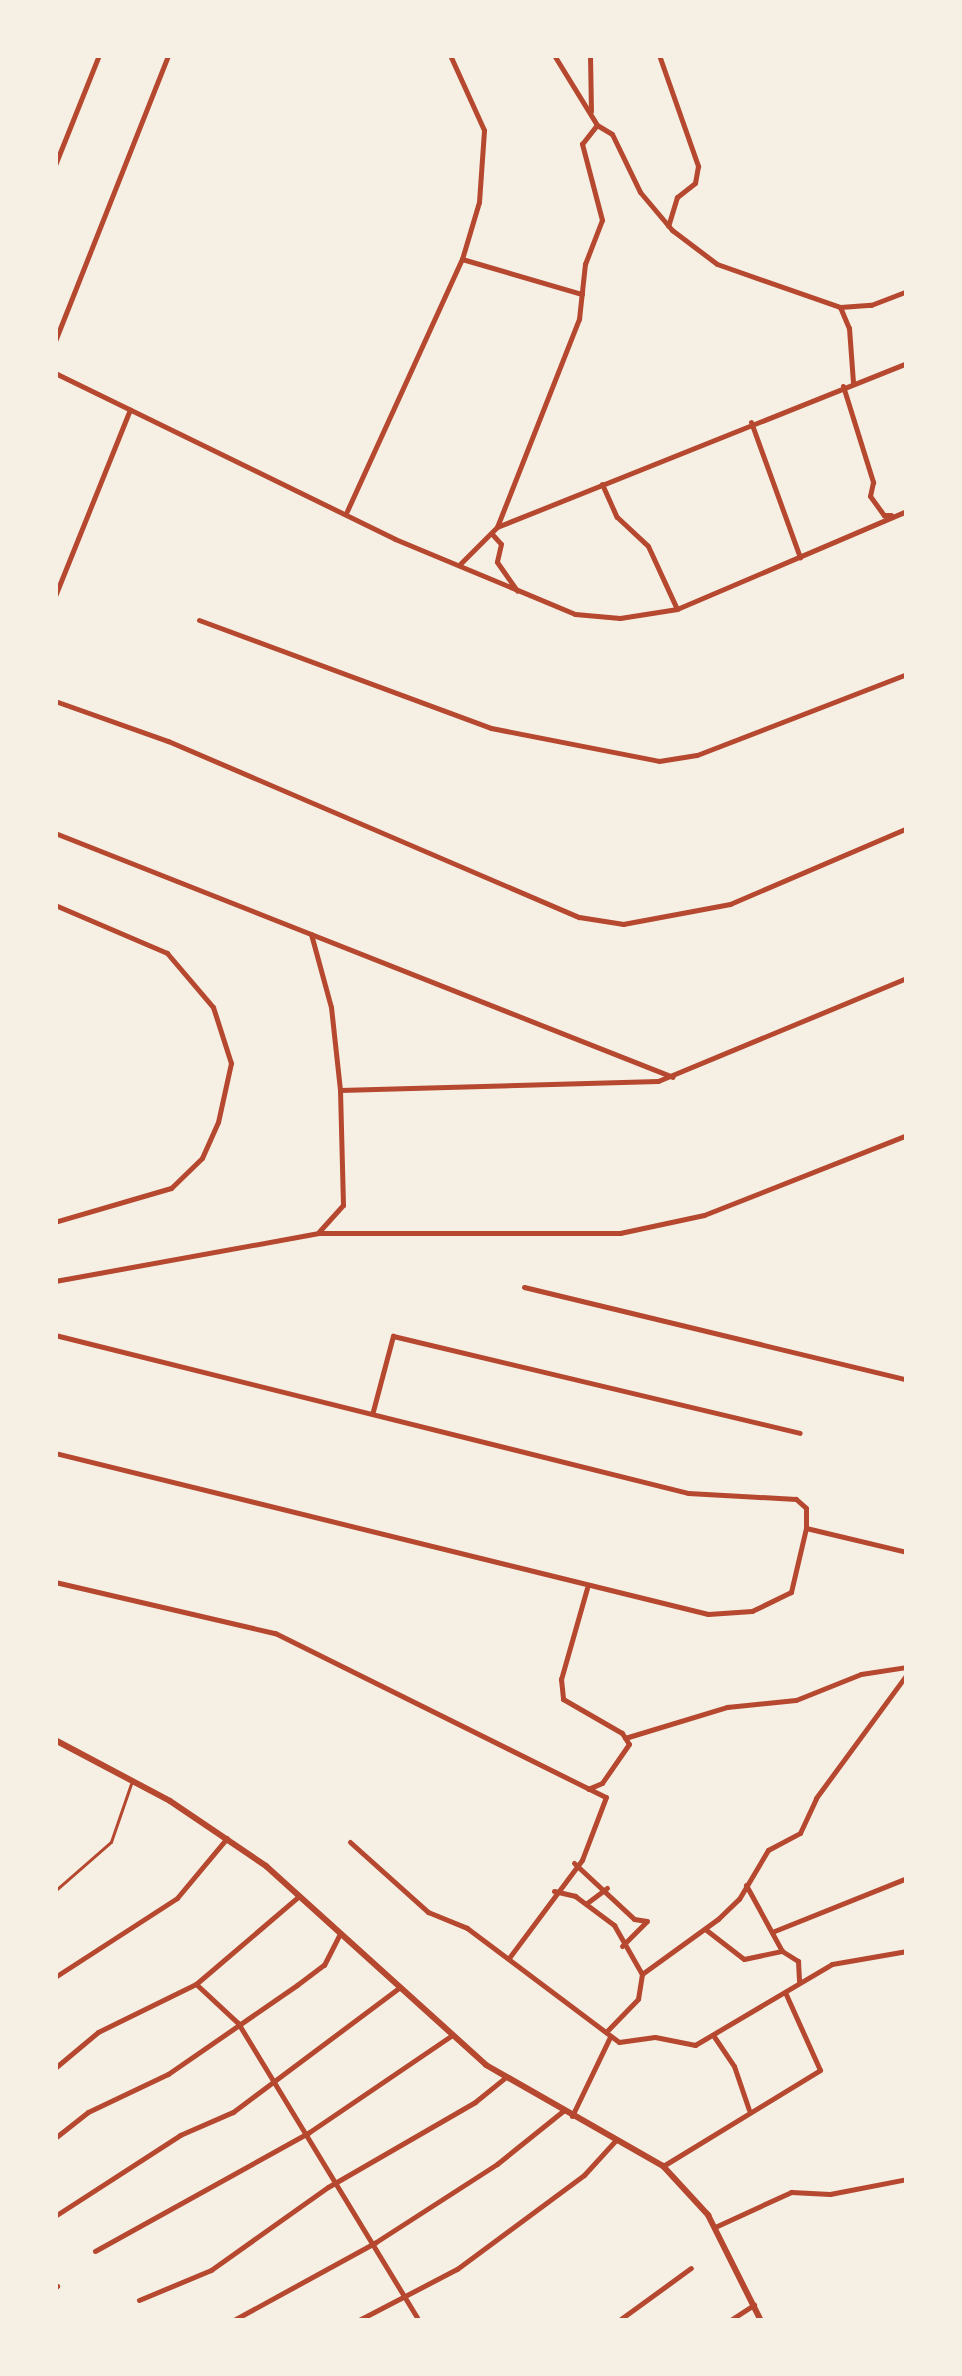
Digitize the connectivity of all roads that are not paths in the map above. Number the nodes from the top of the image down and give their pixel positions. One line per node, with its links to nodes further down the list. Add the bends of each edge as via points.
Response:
1 (99, 55): 9 (street)
2 (168, 55): 15 (street)
3 (450, 55): 11 (street, via 482,120 485,143 479,202)
4 (554, 55): 7 (street)
5 (590, 55): 7 (street)
6 (659, 55): 10 (street, via 698,166)
7 (591, 111): 8 (street)
8 (597, 125): 10 (street, via 612,134 640,192); 13 (street, via 582,144 602,220)
9 (55, 165)
10 (668, 226): 14 (street, via 717,264)
11 (462, 259): 13 (street); 24 (street)
12 (907, 291): 14 (street, via 871,305)
13 (582, 294): 26 (street, via 570,346)
14 (840, 307): 18 (street, via 849,328)
15 (55, 341)
16 (907, 362): 18 (street)
17 (55, 373): 20 (street)
18 (853, 382): 19 (street)
19 (843, 386): 21 (street); 25 (street, via 873,482 870,496 884,516)
20 (130, 409): 24 (street); 30 (street)
21 (751, 422): 22 (street); 28 (street)
22 (602, 484): 26 (street); 33 (street, via 617,518 648,546)
23 (907, 511): 25 (street)
24 (346, 512): 29 (street)
25 (899, 514): 28 (street)
26 (498, 527): 27 (street)
27 (492, 534): 29 (street); 31 (street, via 501,544 497,562)
28 (800, 557): 33 (street)
29 (460, 564): 31 (street)
30 (59, 575): 32 (street)
31 (518, 594): 33 (street, via 602,619)
32 (55, 596)
33 (677, 608)
34 (199, 620): 35 (street, via 491,728 659,761 697,755)
35 (907, 674)
36 (55, 701): 37 (street, via 168,740 579,917 623,924 730,904)
37 (907, 828)
38 (55, 832): 40 (street)
39 (55, 905): 45 (street, via 167,953 213,1007 230,1063 218,1122 202,1158 171,1188)
40 (311, 934): 42 (street); 43 (street, via 330,1007)
41 (907, 978): 42 (street)
42 (673, 1078): 43 (street)
43 (340, 1090): 46 (street, via 343,1205)
44 (907, 1135): 46 (street, via 704,1215 620,1233)
45 (55, 1222)
46 (319, 1232): 47 (street)
47 (55, 1280)
48 (524, 1287): 50 (street)
49 (55, 1335): 51 (street)
50 (907, 1380)
51 (373, 1411): 52 (street, via 393,1336); 54 (street, via 688,1493 796,1499 806,1508)
52 (800, 1432)
53 (55, 1453): 57 (street)
54 (806, 1528): 55 (street); 57 (street, via 792,1592 764,1608 708,1614)
55 (907, 1552)
56 (55, 1582): 62 (street, via 275,1634)
57 (587, 1587): 59 (street, via 561,1679 563,1699)
58 (907, 1671): 59 (street, via 861,1674 796,1700 726,1707); 67 (street, via 816,1798 800,1833 768,1850)
59 (625, 1738): 62 (street, via 628,1754)
60 (55, 1740): 61 (street)
61 (132, 1780): 63 (street); 70 (lane, via 111,1842)
62 (588, 1789): 65 (street, via 608,1799 582,1860)
63 (227, 1838): 71 (street); 81 (street, via 177,1898)
64 (350, 1842): 79 (street, via 428,1912 468,1928)
65 (574, 1863): 68 (street); 69 (street)
66 (907, 1878): 75 (street)
67 (746, 1885): 73 (street); 75 (street)
68 (607, 1888): 72 (street, via 595,1902); 76 (street, via 634,1919 646,1921)
69 (554, 1890): 72 (street); 79 (street)
70 (55, 1891)
71 (301, 1894): 74 (street); 83 (street)
72 (584, 1902): 76 (street, via 614,1925)
73 (705, 1929): 77 (street, via 744,1959); 80 (street)
74 (340, 1932): 84 (street); 86 (street, via 324,1965)
75 (772, 1932): 77 (street)
76 (622, 1946): 80 (street)
77 (782, 1951): 82 (street, via 798,1961)
78 (907, 1951): 82 (street, via 839,1962)
79 (508, 1958): 88 (street)
80 (642, 1974): 88 (street, via 638,1999)
81 (55, 1978)
82 (798, 1982): 85 (street)
83 (196, 1984): 86 (street); 90 (street, via 98,2032)
84 (399, 1988): 87 (street); 92 (street)
85 (785, 1992): 89 (street); 94 (street, via 820,2070)
86 (238, 2023): 92 (street); 97 (street, via 168,2074 88,2112)
87 (452, 2035): 91 (street); 96 (street)
88 (608, 2035): 89 (street, via 690,2046); 95 (street)
89 (713, 2035): 94 (street, via 734,2066)
90 (55, 2068)
91 (505, 2078): 93 (street); 101 (street)
92 (274, 2084): 96 (street); 102 (street)
93 (563, 2110): 95 (street); 104 (street, via 498,2164)
94 (749, 2110): 99 (street)
95 (572, 2116): 98 (street)
96 (308, 2133): 101 (street); 105 (street)
97 (55, 2138)
98 (616, 2140): 99 (street); 107 (street, via 542,2208 457,2269)
99 (663, 2166): 103 (street)
100 (907, 2179): 103 (street, via 830,2194 791,2192)
101 (339, 2182): 104 (street); 108 (street, via 212,2270)
102 (55, 2216)
103 (714, 2227): 109 (street)
104 (376, 2242): 107 (street); 110 (street)
105 (95, 2251)
106 (691, 2268): 113 (street)
107 (404, 2294): 111 (street); 112 (street)
108 (139, 2300)
109 (754, 2305): 114 (street); 115 (street)
110 (232, 2321)
111 (357, 2321)
112 (419, 2321)
113 (618, 2321)
114 (729, 2321)
115 (761, 2321)

